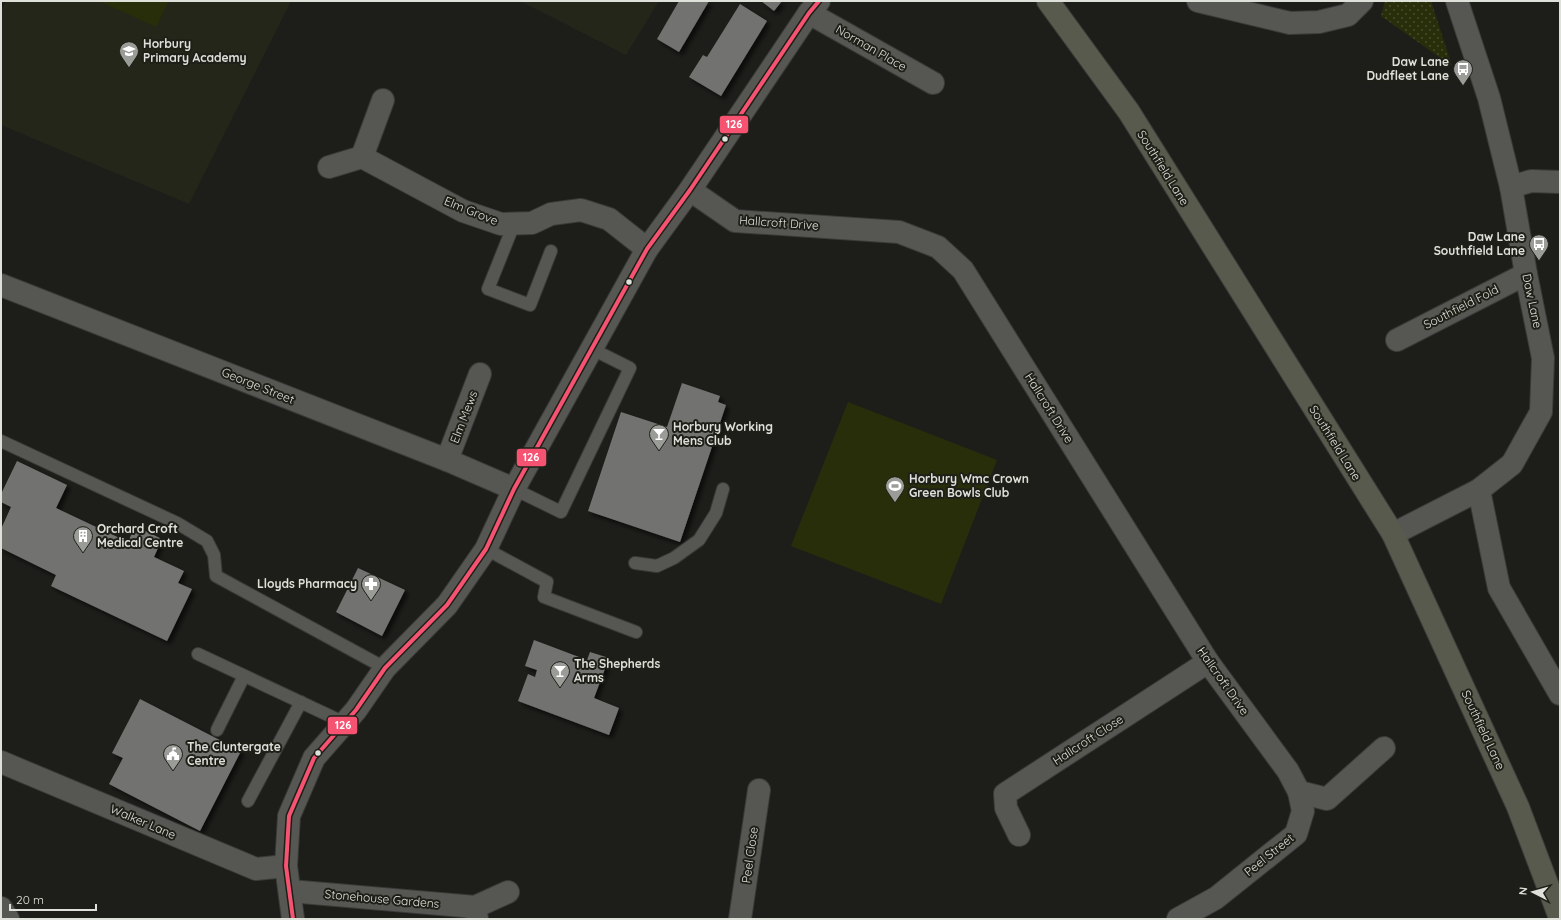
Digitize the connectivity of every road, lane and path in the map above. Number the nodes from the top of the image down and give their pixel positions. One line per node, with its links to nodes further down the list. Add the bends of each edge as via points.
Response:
1 (1048, 1): 26 (highway, Southfield Lane, via 1129,112)
2 (1198, 1): 3 (street, via 1290,23 1319,22 1348,15)
3 (1362, 1)
4 (1457, 1): 11 (street, Daw Lane, via 1489,98)
5 (814, 7): 6 (street, Norman Place); 12 (street)
6 (933, 83)
7 (383, 100): 8 (street)
8 (362, 157): 9 (street); 13 (street, Elm Grove, via 463,211 501,224)
9 (329, 167)
10 (1560, 182): 11 (street, via 1531,181)
11 (1511, 187): 16 (street, Daw Lane)
12 (690, 190): 14 (street); 31 (street, Hallcroft Drive, via 735,221 899,232 938,247 963,270)
13 (514, 224): 14 (street, Elm Grove, via 532,223 551,214 581,210 609,219); 15 (lane, via 488,289 530,305)
14 (647, 249): 19 (street)
15 (551, 251)
16 (1526, 274): 18 (street, Southfield Fold); 25 (street, Daw Lane, via 1544,358 1541,412 1512,464)
17 (1, 285): 22 (street, George Street)
18 (1396, 340)
19 (592, 349): 24 (street); 24 (lane, via 630,368 561,512)
20 (480, 374): 22 (street, Elm Mews)
21 (1, 441): 32 (lane, via 176,523 207,541 214,555 216,576)
22 (447, 460): 24 (street, George Street)
23 (722, 489): 28 (lane, via 716,513 699,540 674,558 657,566)
24 (514, 490): 27 (street)
25 (1479, 490): 26 (street, Daw Lane); 34 (street, via 1498,588)
26 (1393, 534): 49 (highway, Southfield Lane, via 1518,807)
27 (486, 549): 29 (lane, via 547,582 544,597); 32 (street, via 446,605)
28 (634, 563)
29 (636, 632)
30 (198, 654): 33 (lane)
31 (1208, 662): 41 (street, Hallcroft Drive, via 1288,771); 43 (street, Hallcroft Close, via 1005,794 1006,808)
32 (385, 668): 36 (street)
33 (244, 676): 35 (lane); 37 (lane)
34 (1560, 694)
35 (301, 702): 36 (lane); 42 (lane)
36 (345, 723): 44 (street, via 314,758 289,816)
37 (217, 730)
38 (1384, 748): 41 (street, via 1327,799)
39 (1, 762): 44 (street, Walker Lane, via 256,870)
40 (759, 790): 52 (street, Peel Close)
41 (1299, 792): 53 (street, Peel Street, via 1303,811 1296,834 1216,898)
42 (248, 801)
43 (1018, 835)
44 (286, 866): 45 (street)
45 (290, 891): 48 (street, Stonehouse Gardens); 51 (street)
46 (508, 892): 48 (street, Stonehouse Gardens)
47 (1, 908): 50 (street)
48 (476, 913)
49 (1560, 918)
50 (8, 919)
51 (293, 919)
52 (740, 919)
53 (1178, 919)

